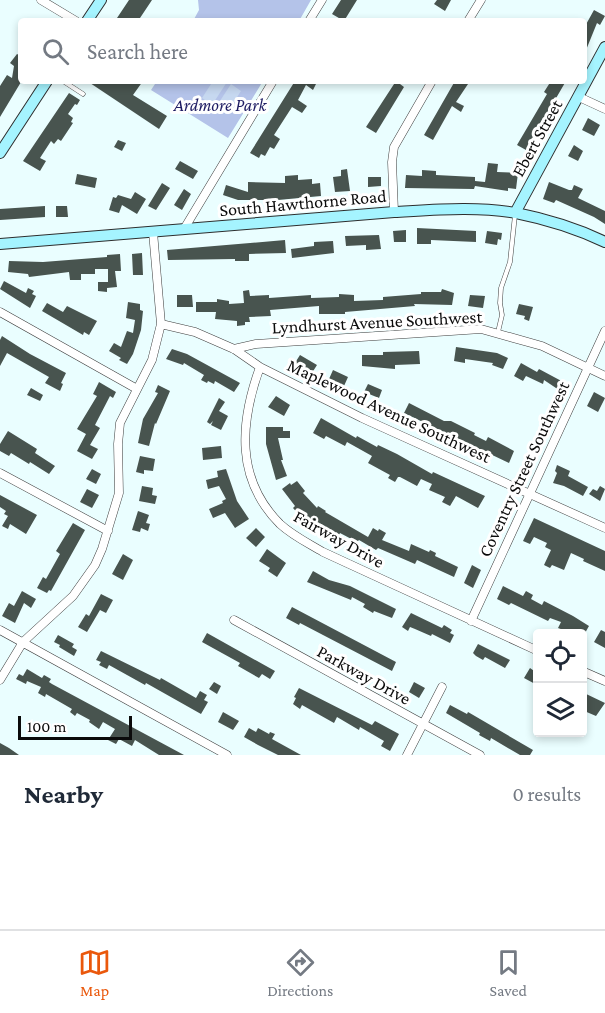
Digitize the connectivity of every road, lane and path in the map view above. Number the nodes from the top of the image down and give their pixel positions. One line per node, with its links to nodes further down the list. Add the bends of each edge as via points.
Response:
1 (41, 0): 5 (street)
2 (101, 0): 6 (main road)
3 (322, 0): 7 (street)
4 (481, 0): 8 (street)
5 (71, 18)
6 (89, 18)
7 (311, 18)
8 (470, 18)
9 (605, 47): 10 (main road, Ebert Street)
10 (587, 82)
11 (45, 84): 19 (main road)
12 (67, 84): 16 (lane)
13 (271, 84): 22 (street)
14 (430, 84): 20 (street, via 394,147)
15 (586, 84): 17 (main road, Ebert Street)
16 (82, 94)
17 (579, 97): 18 (street); 21 (main road, Ebert Street)
18 (605, 109)
19 (0, 153)
20 (394, 212): 21 (main road, South Hawthorne Road, via 451,209); 22 (main road, South Hawthorne Road)
21 (515, 213): 24 (main road, South Hawthorne Road); 29 (lane, via 510,262 501,288)
22 (184, 229): 23 (main road, South Hawthorne Road)
23 (153, 231): 25 (main road, South Hawthorne Road); 27 (street)
24 (605, 242)
25 (0, 244)
26 (0, 312): 34 (street)
27 (161, 324): 30 (street, Maplewood Avenue Southwest, via 195,332); 34 (street, via 152,360)
28 (605, 331): 32 (street, Coventry Street Southwest)
29 (498, 332): 30 (street, Lyndhurst Avenue Southwest, via 459,329 256,344); 32 (street, Lyndhurst Avenue Southwest, via 542,346)
30 (234, 350): 31 (street, Maplewood Avenue Southwest)
31 (260, 367): 36 (street, Maplewood Avenue Southwest, via 362,418); 40 (street, Fairway Drive, via 251,393 245,445 252,479 271,513 309,544)
32 (588, 368): 33 (street, Lyndhurst Avenue Southwest); 36 (street, Coventry Street Southwest)
33 (605, 376)
34 (137, 389): 38 (street, via 120,423 119,493)
35 (0, 472): 38 (street)
36 (530, 493): 37 (street, Maplewood Avenue Southwest); 40 (street, Coventry Street Southwest)
37 (605, 528)
38 (108, 531): 42 (street, via 84,581)
39 (234, 620): 48 (street, Parkway Drive)
40 (471, 621): 43 (street, Fairway Drive)
41 (0, 630): 42 (street)
42 (23, 642): 45 (street); 49 (street)
43 (533, 649)
44 (587, 673): 46 (street)
45 (0, 680)
46 (605, 681)
47 (442, 687): 48 (street)
48 (424, 724): 50 (street); 51 (street, Parkway Drive)
49 (227, 755)
50 (407, 755)
51 (480, 755)

